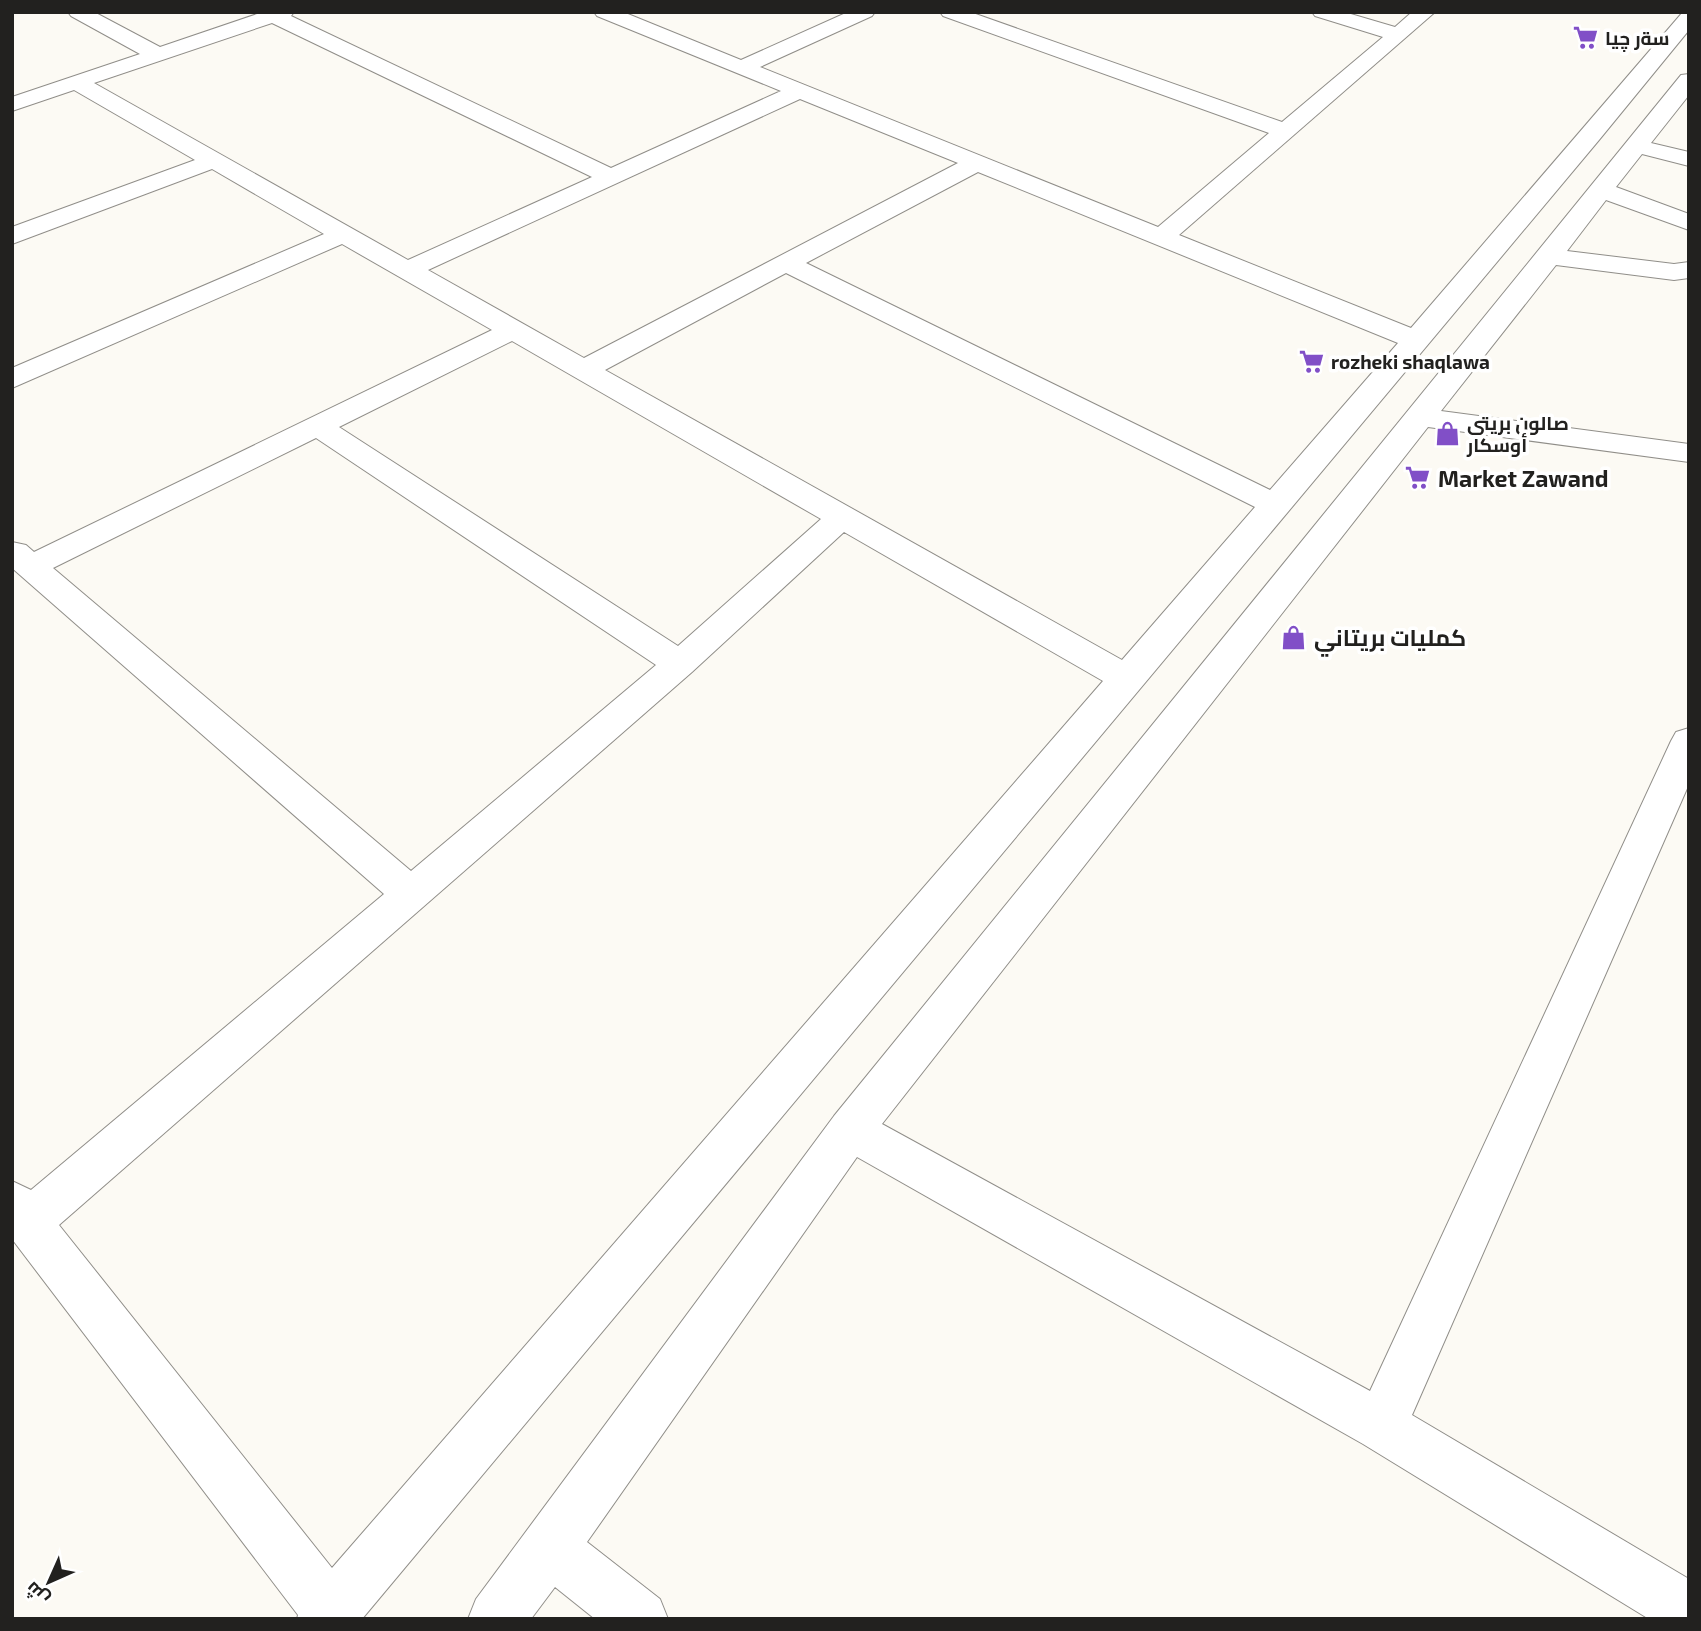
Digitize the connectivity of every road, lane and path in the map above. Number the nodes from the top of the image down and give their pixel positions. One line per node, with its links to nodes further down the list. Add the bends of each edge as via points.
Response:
1 (78, 12): 10 (street)
2 (604, 12): 11 (street)
3 (865, 12): 11 (street)
4 (950, 12): 16 (street)
5 (1322, 12): 9 (street)
6 (1424, 12): 9 (street)
7 (279, 14): 10 (street); 21 (street)
8 (1688, 14): 32 (street)
9 (1398, 35): 16 (street)
10 (159, 55): 13 (street)
11 (740, 68): 14 (street)
12 (1689, 80): 17 (street)
13 (76, 82): 15 (street); 19 (street)
14 (798, 92): 20 (street); 21 (street)
15 (12, 104)
16 (1285, 131): 26 (street)
17 (1637, 146): 18 (street); 22 (street)
18 (1689, 159)
19 (213, 161): 24 (street); 25 (street)
20 (978, 162): 26 (street); 28 (street)
21 (611, 177): 29 (street)
22 (1601, 190): 23 (street); 27 (street)
23 (1689, 223)
24 (12, 236)
25 (342, 236): 29 (street); 34 (street)
26 (1161, 237): 32 (street)
27 (1548, 256): 30 (street); 35 (street)
28 (784, 262): 33 (street); 38 (street)
29 (405, 271): 31 (street)
30 (1689, 271)
31 (513, 330): 33 (street); 36 (street)
32 (1416, 340): 38 (street)
33 (584, 369): 39 (street)
34 (12, 379)
35 (1420, 417): 37 (street); 45 (street)
36 (318, 426): 40 (street); 41 (street)
37 (1689, 453)
38 (1276, 505): 42 (street)
39 (842, 517): 41 (street); 42 (street)
40 (22, 558): 44 (street)
41 (680, 664): 44 (street)
42 (1127, 679): 50 (street)
43 (1689, 741): 47 (street)
44 (412, 895): 46 (street)
45 (850, 1130): 47 (street); 48 (street)
46 (20, 1212): 50 (street)
47 (1381, 1426): 49 (street)
48 (550, 1548): 51 (street); 52 (street)
49 (1689, 1611)
50 (328, 1615)
51 (496, 1619)
52 (640, 1619)

